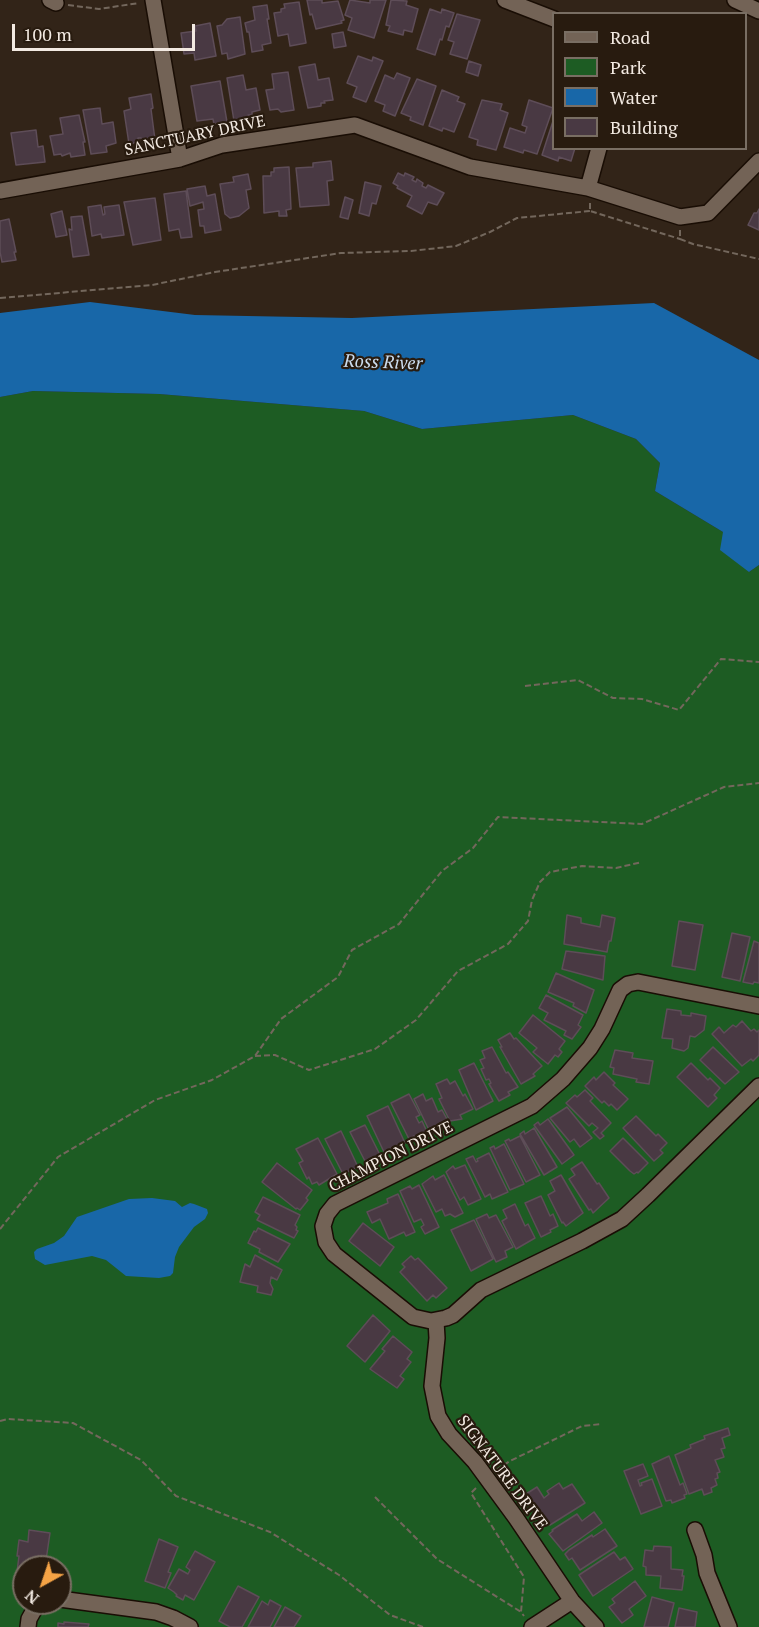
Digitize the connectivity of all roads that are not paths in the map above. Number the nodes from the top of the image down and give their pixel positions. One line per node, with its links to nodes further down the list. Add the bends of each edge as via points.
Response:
1 (153, 0): 7 (street)
2 (505, 0): 5 (street)
3 (735, 0): 4 (street)
4 (759, 10)
5 (552, 18)
6 (598, 150): 9 (street)
7 (180, 159): 9 (street, SANCTUARY DRIVE, via 222,146 354,125 470,167); 10 (street, SANCTUARY DRIVE)
8 (759, 161): 9 (street, SANCTUARY DRIVE, via 708,213 680,217)
9 (588, 188)
10 (0, 191)
11 (759, 1005): 13 (street, CHAMPION DRIVE, via 638,982 628,984 620,990 584,1056 532,1106 335,1204 323,1226 330,1249 407,1312 422,1320)
12 (759, 1086): 13 (street, via 622,1219 481,1290 453,1315)
13 (436, 1321): 16 (street, SIGNATURE DRIVE, via 432,1386 438,1416 516,1518)
14 (695, 1530): 20 (street, via 707,1574)
15 (72, 1601): 17 (street, via 156,1612)
16 (572, 1601): 18 (street); 19 (street, SIGNATURE DRIVE)
17 (190, 1627)
18 (532, 1627)
19 (596, 1627)
20 (729, 1627)

